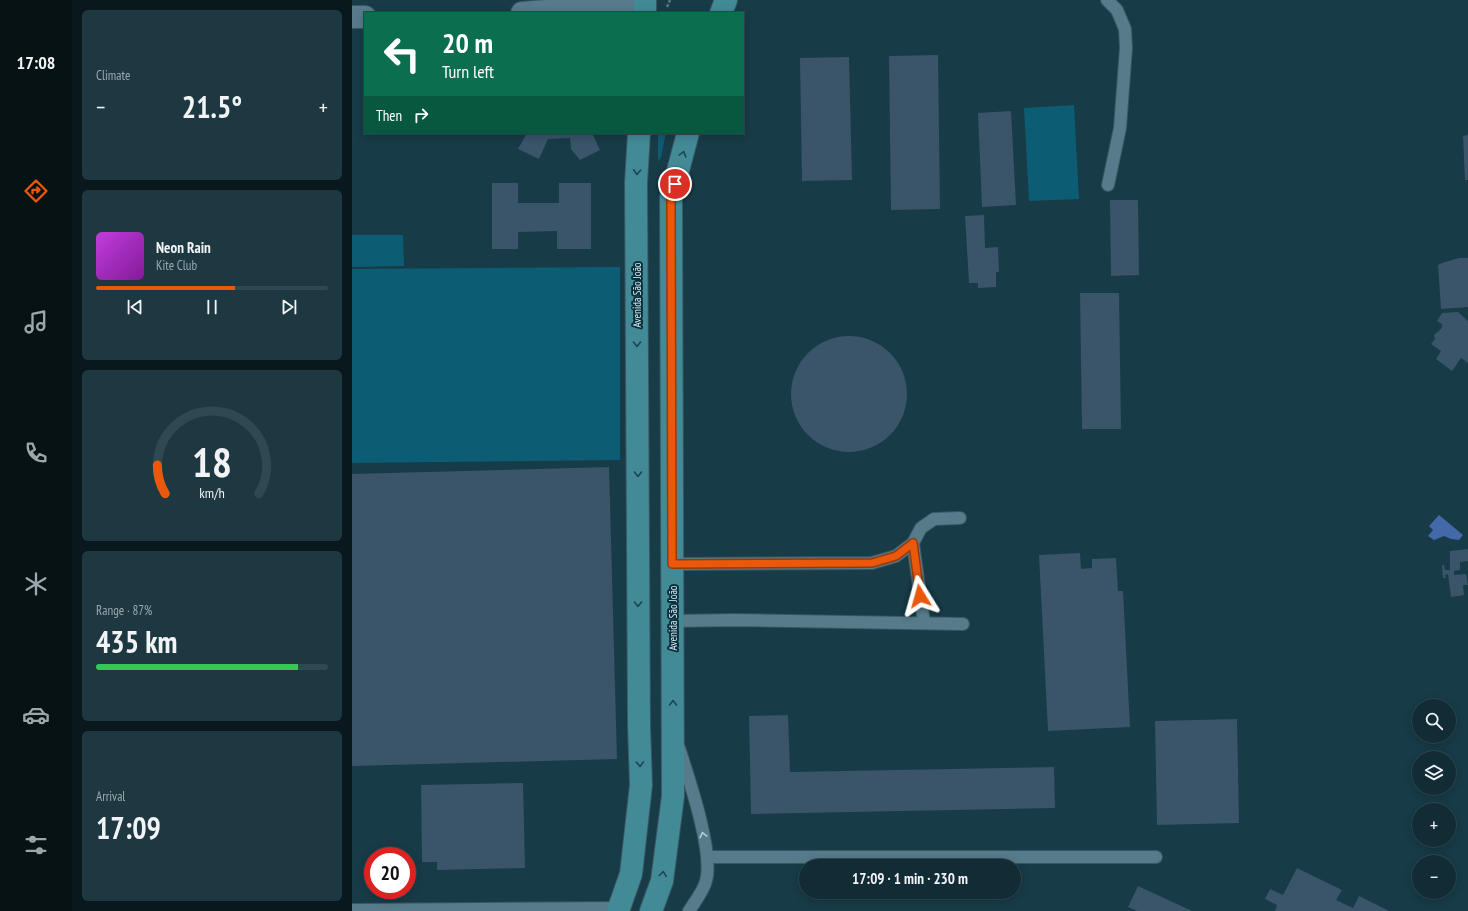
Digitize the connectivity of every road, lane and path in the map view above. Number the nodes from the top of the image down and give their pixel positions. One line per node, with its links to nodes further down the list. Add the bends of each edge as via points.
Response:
1 (726, 0): 5 (main road)
2 (1107, 0): 10 (lane, via 1117,10 1125,29 1126,48 1120,128)
3 (648, 4): 4 (street)
4 (536, 12)
5 (721, 12)
6 (352, 17): 7 (street)
7 (364, 17)
8 (639, 134): 20 (main road, Avenida São João, one-way to 20, via 636,199 641,785 631,874)
9 (688, 134): 13 (main road, Avenida São João, one-way to 9, via 671,197)
10 (1108, 185)
11 (960, 518): 12 (lane, via 934,519 921,528)
12 (913, 543): 13 (lane, via 896,556 872,563); 15 (lane)
13 (672, 564): 14 (main road, Avenida São João)
14 (673, 621): 15 (lane); 17 (main road, Avenida São João, one-way to 14)
15 (924, 623): 16 (lane)
16 (962, 624)
17 (673, 728): 19 (lane, one-way to 17); 22 (main road, Avenida São João, one-way to 17, via 662,881 673,796)
18 (1156, 856): 19 (lane)
19 (708, 858): 23 (lane, via 706,882)
20 (618, 909): 21 (lane)
21 (352, 910)
22 (651, 911)
23 (689, 911)

